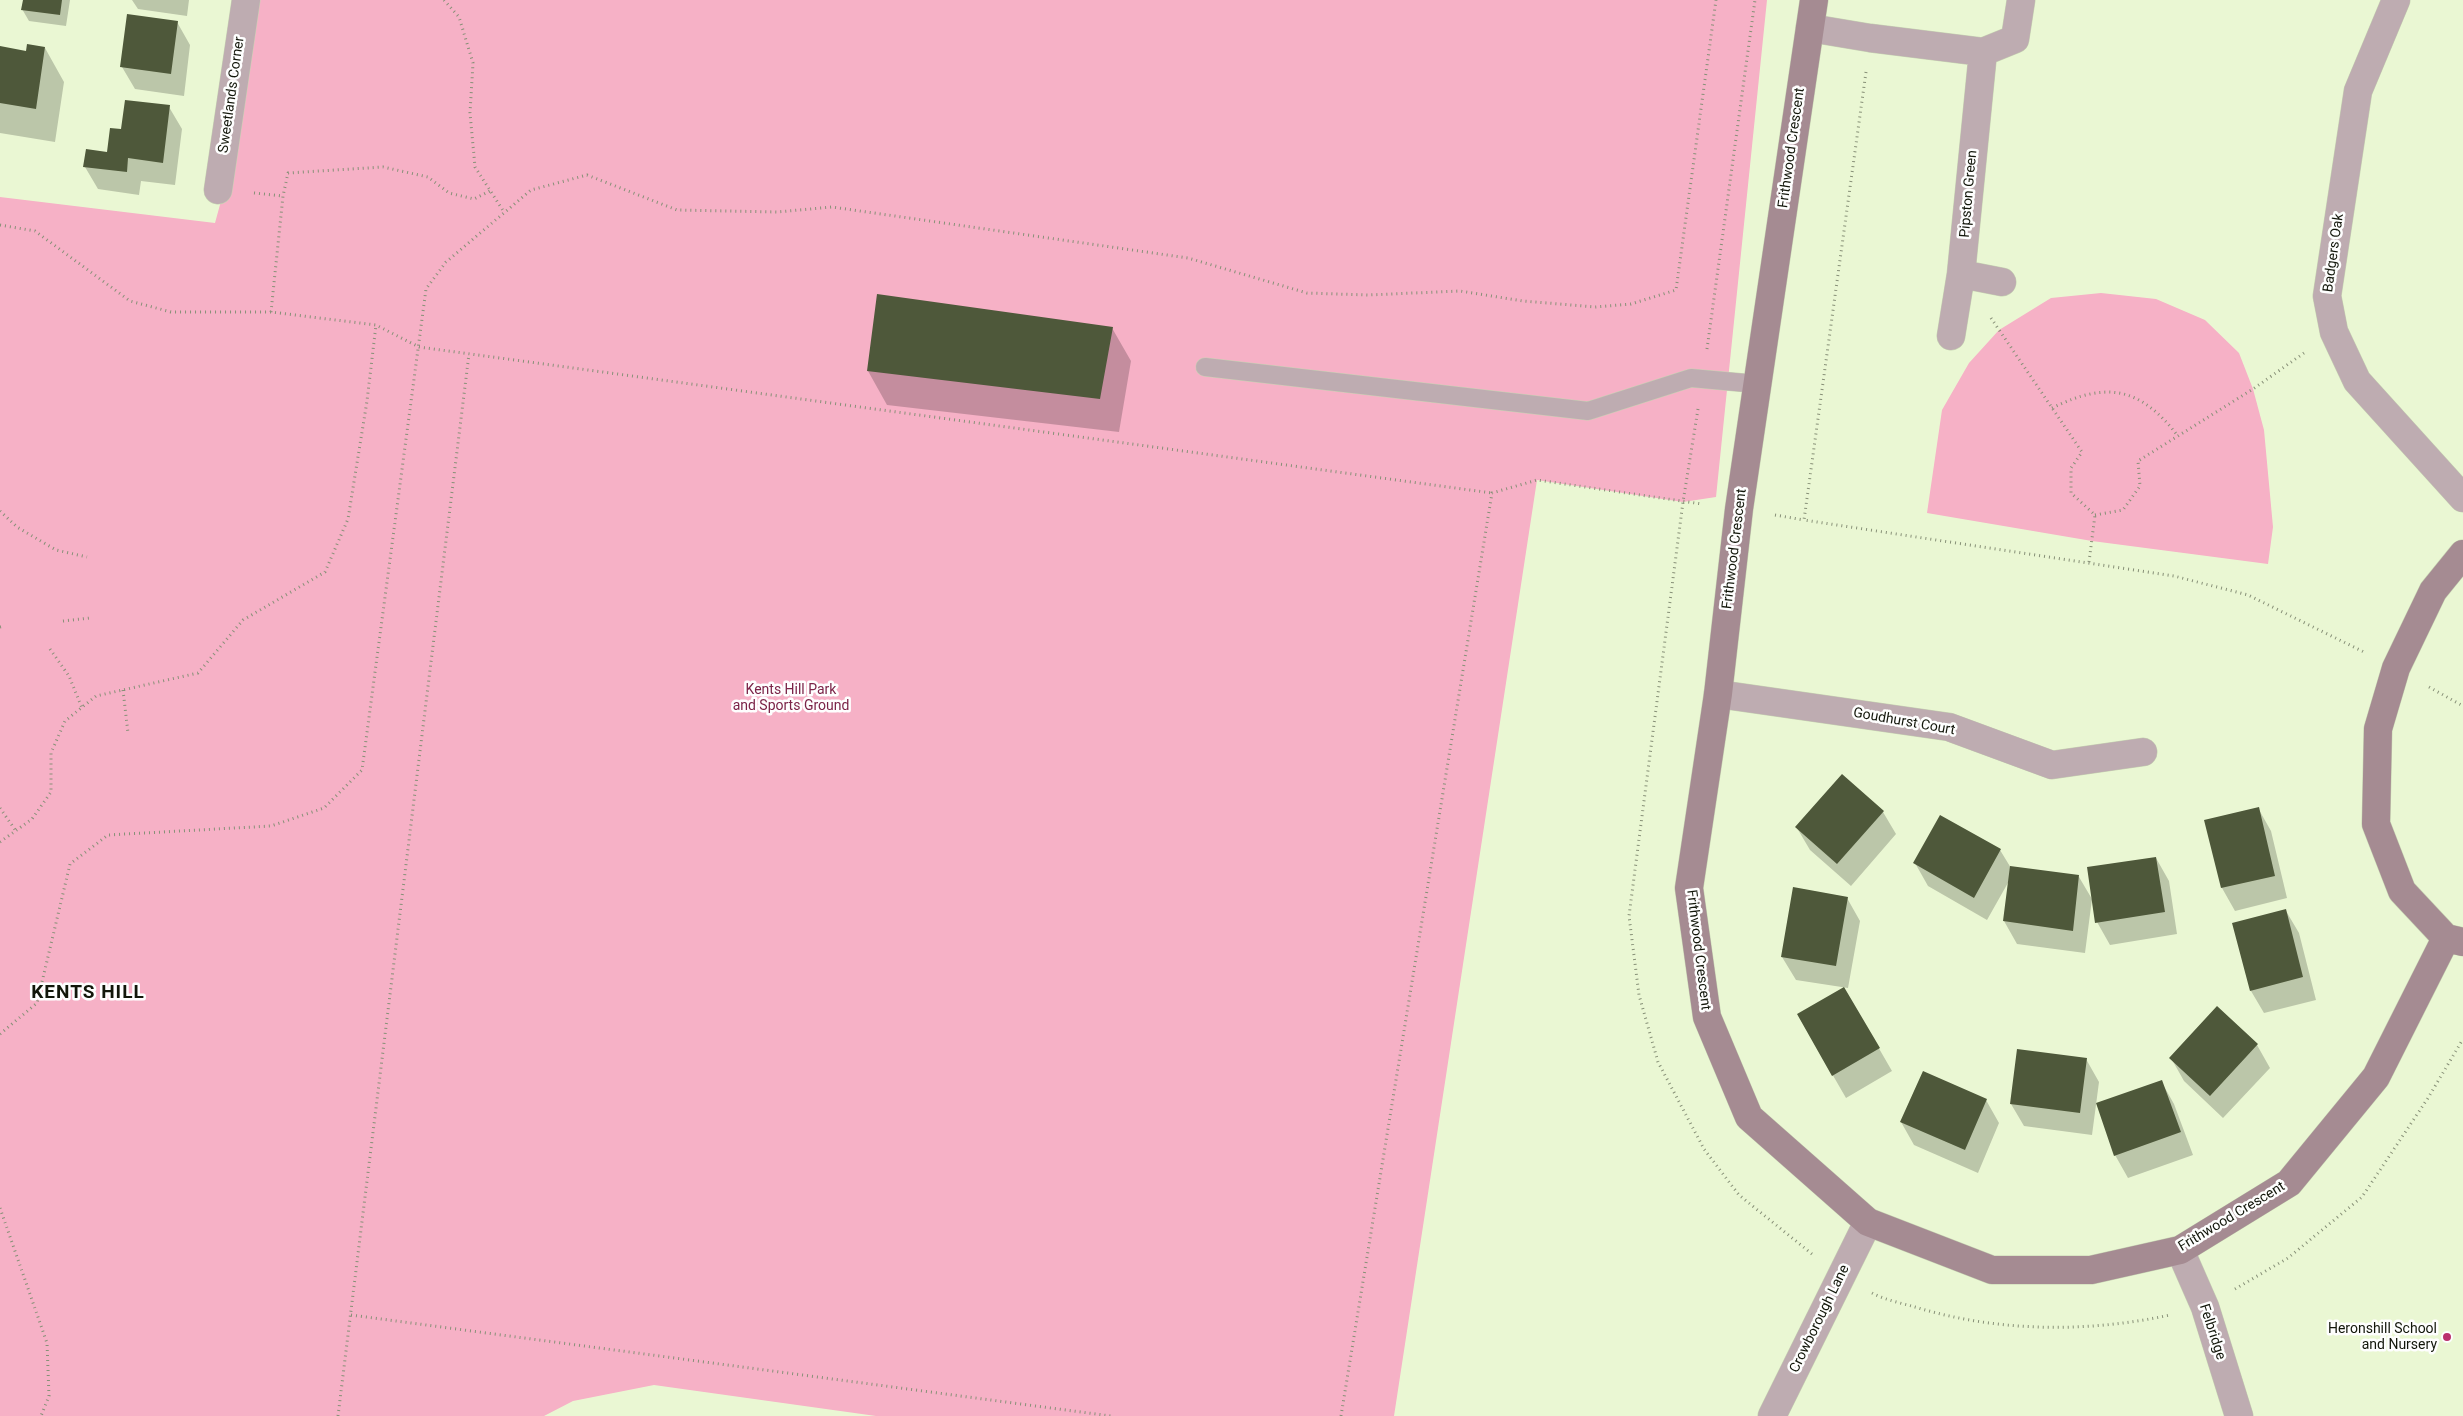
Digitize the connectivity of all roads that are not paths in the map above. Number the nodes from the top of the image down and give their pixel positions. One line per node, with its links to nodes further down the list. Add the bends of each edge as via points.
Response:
1 (246, 0): 7 (street, Sweetlands Corner)
2 (1814, 0): 5 (street, Frithwood Crescent)
3 (2020, 0): 6 (street, via 2015,39)
4 (2396, 0): 13 (street, Badgers Oak, via 2358,92 2327,296 2334,332 2356,381)
5 (1810, 28): 6 (street); 12 (street, Frithwood Crescent)
6 (1983, 52): 8 (street, Pipston Green)
7 (218, 190)
8 (1961, 274): 9 (street); 10 (street, Pipston Green)
9 (2002, 282)
10 (1950, 336)
11 (1205, 367): 12 (lane, via 1588,411 1690,378)
12 (1757, 384): 15 (street, Frithwood Crescent)
13 (2463, 498)
14 (2463, 554): 17 (street, Frithwood Crescent, via 2433,591 2396,668 2378,729 2376,824 2402,891)
15 (1718, 694): 16 (street, Goudhurst Court, via 1949,727 2052,765); 18 (street, Frithwood Crescent, via 1689,888 1707,1018 1749,1117)
16 (2143, 752)
17 (2454, 940): 19 (street, Frithwood Crescent, via 2376,1077 2289,1183)
18 (1868, 1222): 19 (street, Frithwood Crescent, via 1992,1270 2091,1270); 20 (street, Crowborough Lane)
19 (2180, 1250): 21 (street, Felbridge, via 2205,1307)
20 (1772, 1416)
21 (2238, 1416)

